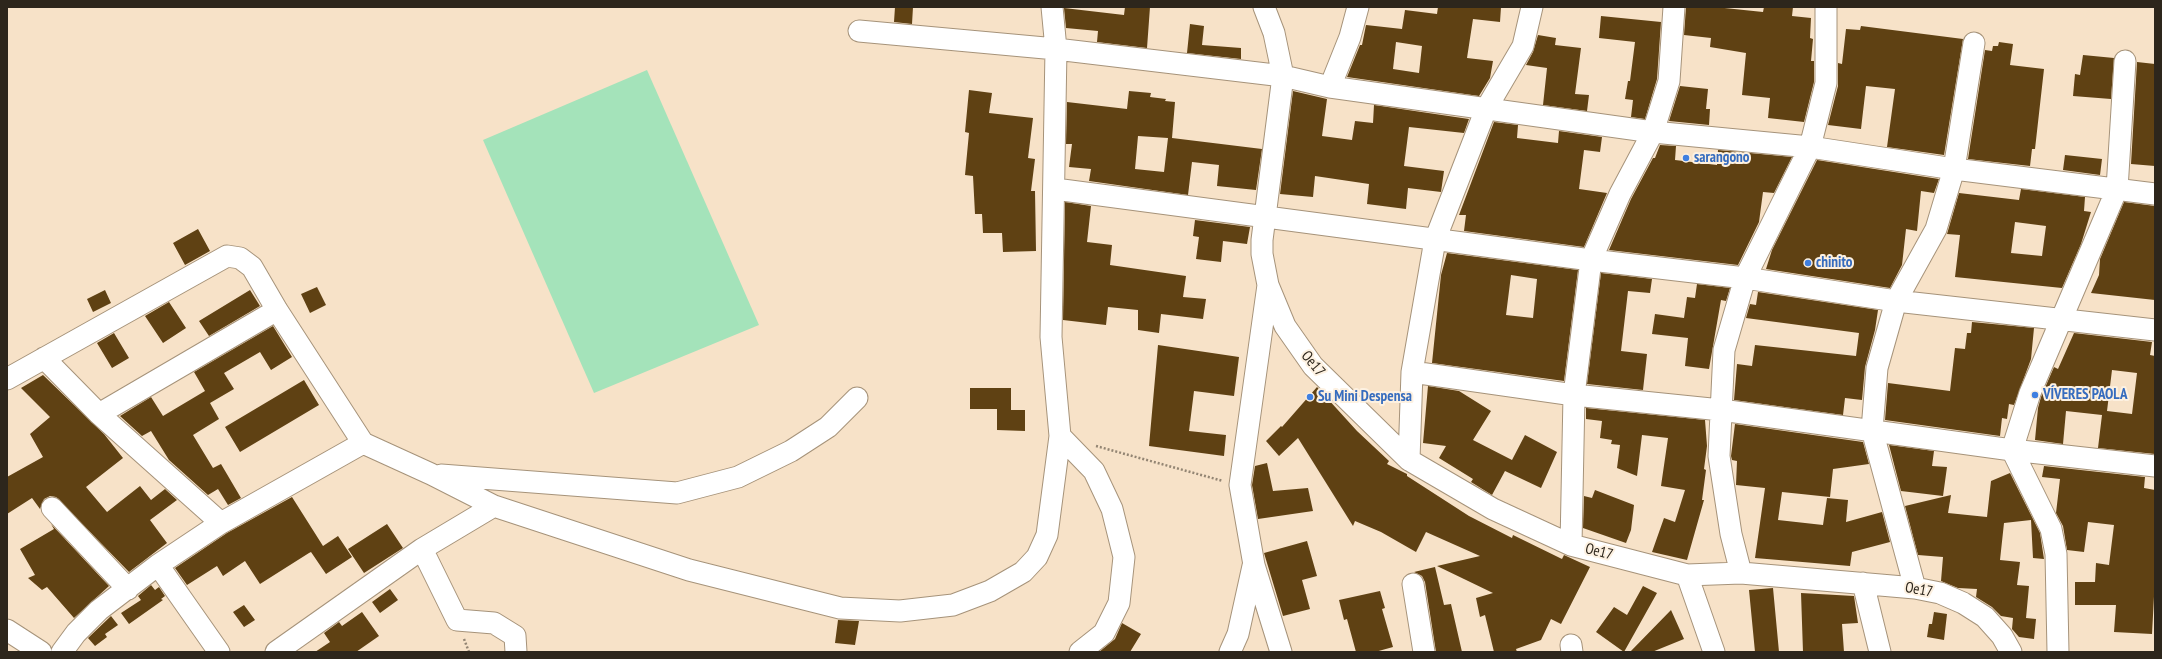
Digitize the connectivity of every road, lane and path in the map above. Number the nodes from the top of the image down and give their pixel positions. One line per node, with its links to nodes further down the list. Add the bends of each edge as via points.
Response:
1 (1052, 7): 9 (street)
2 (1264, 7): 11 (street, via 1274,33)
3 (1358, 7): 12 (street, via 1350,37)
4 (1532, 7): 13 (street, via 1523,46)
5 (1674, 7): 14 (street, via 1669,81)
6 (1826, 7): 15 (street, via 1826,83)
7 (859, 31): 9 (street)
8 (1974, 43): 16 (street)
9 (1056, 49): 11 (street); 17 (street)
10 (2125, 61): 18 (street)
11 (1283, 76): 12 (street); 20 (street)
12 (1330, 87): 13 (street)
13 (1486, 109): 14 (street); 21 (street)
14 (1653, 132): 15 (street); 22 (street, via 1620,194)
15 (1810, 147): 16 (street); 23 (street)
16 (1954, 169): 18 (street); 25 (street, via 1936,229)
17 (1054, 189): 20 (street); 37 (street, via 1050,337)
18 (2117, 189): 19 (street); 27 (street)
19 (2155, 194)
20 (1264, 217): 21 (street); 24 (street, via 1262,254)
21 (1434, 240): 22 (street); 30 (street)
22 (1592, 260): 23 (street); 32 (street)
23 (1745, 278): 25 (street); 34 (street, via 1724,350)
24 (1268, 285): 41 (street, Oe17, via 1285,326 1313,366); 44 (street)
25 (1896, 301): 27 (street); 36 (street, via 1877,368)
26 (277, 310): 29 (street, via 252,267 240,258 227,256); 35 (street); 38 (street)
27 (2060, 320): 28 (street); 40 (street, via 2030,392)
28 (2155, 330)
29 (44, 358): 31 (street); 35 (street)
30 (1412, 372): 32 (street); 41 (street)
31 (7, 379)
32 (1574, 395): 34 (street); 48 (street)
33 (857, 398): 43 (street, via 828,428 791,451 738,477 677,493)
34 (1721, 410): 36 (street); 52 (street, via 1719,456 1722,487)
35 (99, 414): 47 (street)
36 (1872, 430): 40 (street); 56 (street)
37 (1060, 436): 45 (street, via 1047,535 1037,556 1023,572 990,591 953,605 900,611 840,608 689,570); 64 (street, via 1094,471 1112,509 1124,557 1119,603 1104,633)
38 (363, 443): 43 (street); 47 (street)
39 (1090, 444): 44 (path)
40 (2012, 450): 42 (street); 71 (street, via 2051,529 2056,554)
41 (1410, 460): 48 (street, Oe17, via 1493,509)
42 (2155, 466)
43 (431, 474): 45 (street)
44 (1240, 485): 51 (street)
45 (494, 506): 49 (street)
46 (52, 508): 57 (street)
47 (221, 523): 50 (street)
48 (1571, 545): 53 (street, Oe17)
49 (422, 549): 62 (street); 63 (street, via 457,620 494,623 515,636)
50 (158, 565): 57 (street); 61 (street)
51 (1254, 565): 65 (street, via 1238,634); 66 (street)
52 (1741, 573): 53 (street, Oe17); 55 (street, Oe17)
53 (1687, 574): 68 (street)
54 (1413, 584): 67 (street)
55 (1863, 584): 56 (street, Oe17); 69 (street)
56 (1915, 588): 70 (street, Oe17, via 1940,594 1969,606 1985,617 2002,636)
57 (128, 589): 60 (street, via 99,610 76,633)
58 (7, 630): 59 (street)
59 (41, 652)
60 (62, 652)
61 (219, 652)
62 (276, 652)
63 (516, 652)
64 (1080, 652)
65 (1230, 652)
66 (1281, 652)
67 (1424, 652)
68 (1714, 652)
69 (1880, 652)
70 (2011, 652)
71 (2058, 652)

